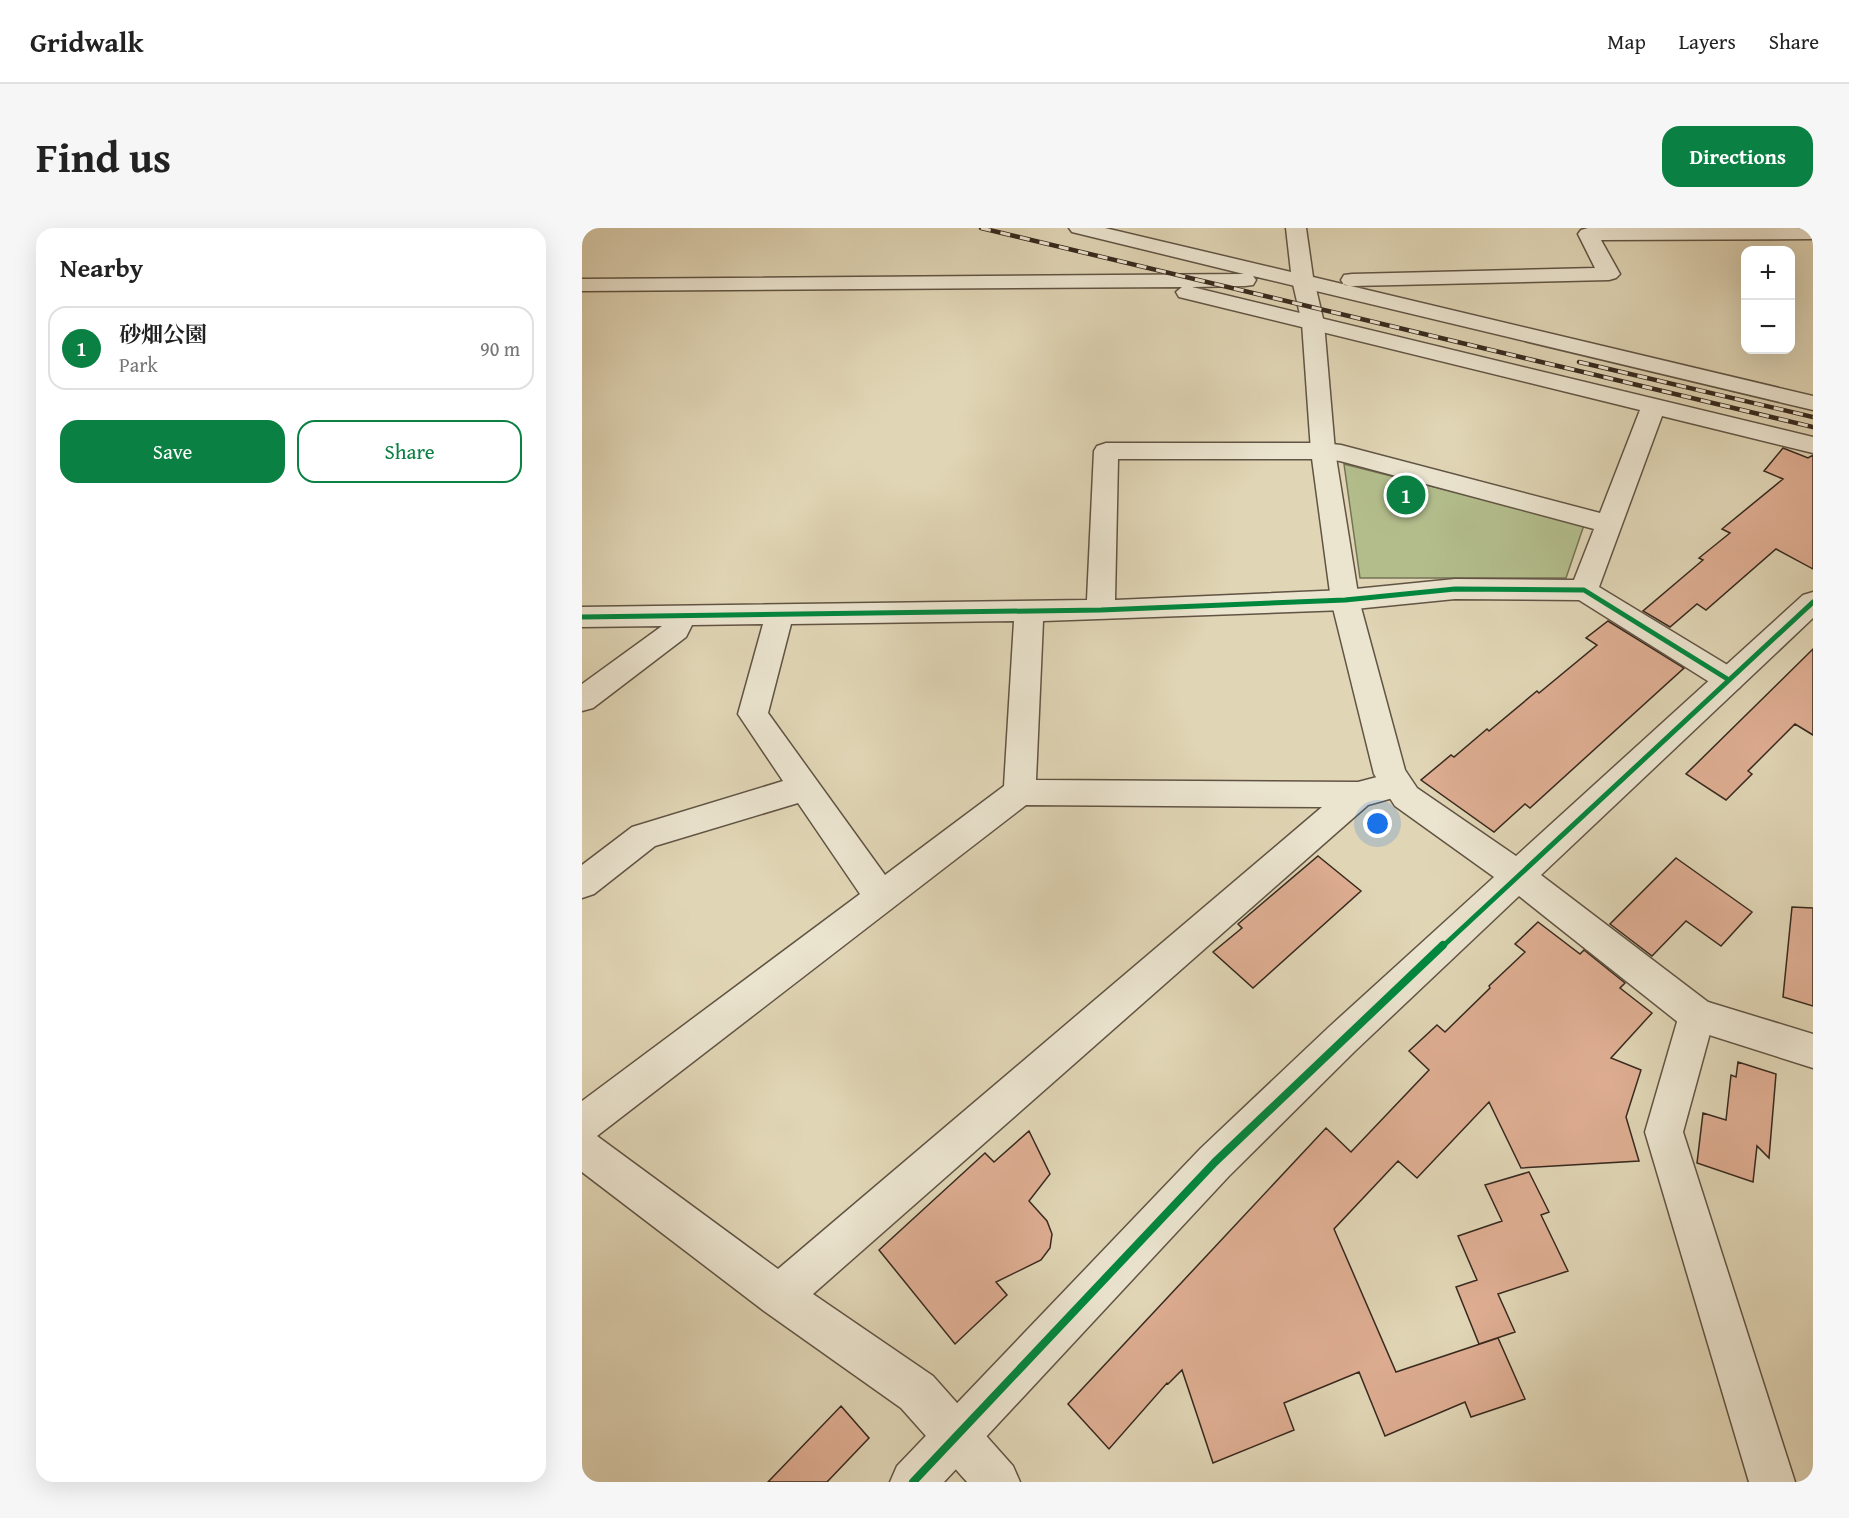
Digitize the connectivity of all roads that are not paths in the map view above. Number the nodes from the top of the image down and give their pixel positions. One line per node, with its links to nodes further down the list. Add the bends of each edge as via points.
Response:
1 (1079, 228): 6 (street)
2 (1296, 228): 6 (street)
3 (1587, 231): 4 (street); 6 (street, via 1609,274 1340,280)
4 (1813, 233)
5 (1133, 279): 6 (street); 7 (street); 8 (street)
6 (1317, 284): 8 (street); 9 (street)
7 (582, 285)
8 (1313, 323): 10 (street); 12 (street)
9 (1813, 404)
10 (1654, 406): 11 (street); 13 (street)
11 (1813, 445)
12 (1323, 451): 13 (street); 15 (street); 17 (street, via 1106,451)
13 (1609, 524): 14 (street)
14 (1584, 590): 15 (street, via 1455,589); 22 (street)
15 (1345, 600): 17 (street); 25 (street)
16 (1813, 602): 22 (street)
17 (1101, 610): 18 (street)
18 (1029, 611): 20 (street); 26 (street)
19 (681, 616): 20 (street); 21 (street); 23 (street, via 675,630)
20 (779, 616): 24 (street, via 753,714)
21 (582, 617)
22 (1729, 680): 28 (street)
23 (582, 700)
24 (802, 785): 29 (street, via 789,793 644,836); 30 (street)
25 (1396, 785): 27 (street); 28 (street)
26 (1020, 792): 27 (street); 30 (street)
27 (1358, 795): 35 (street)
28 (1517, 877): 31 (street); 36 (street, via 1215,1162)
29 (582, 884)
30 (881, 897): 33 (street)
31 (1697, 1015): 32 (street); 39 (street, via 1664,1132)
32 (1813, 1051)
33 (582, 1124)
34 (582, 1148): 35 (street)
35 (780, 1296): 36 (street, via 916,1392)
36 (955, 1435): 37 (street); 38 (street)
37 (913, 1482)
38 (997, 1482)
39 (1772, 1482)

